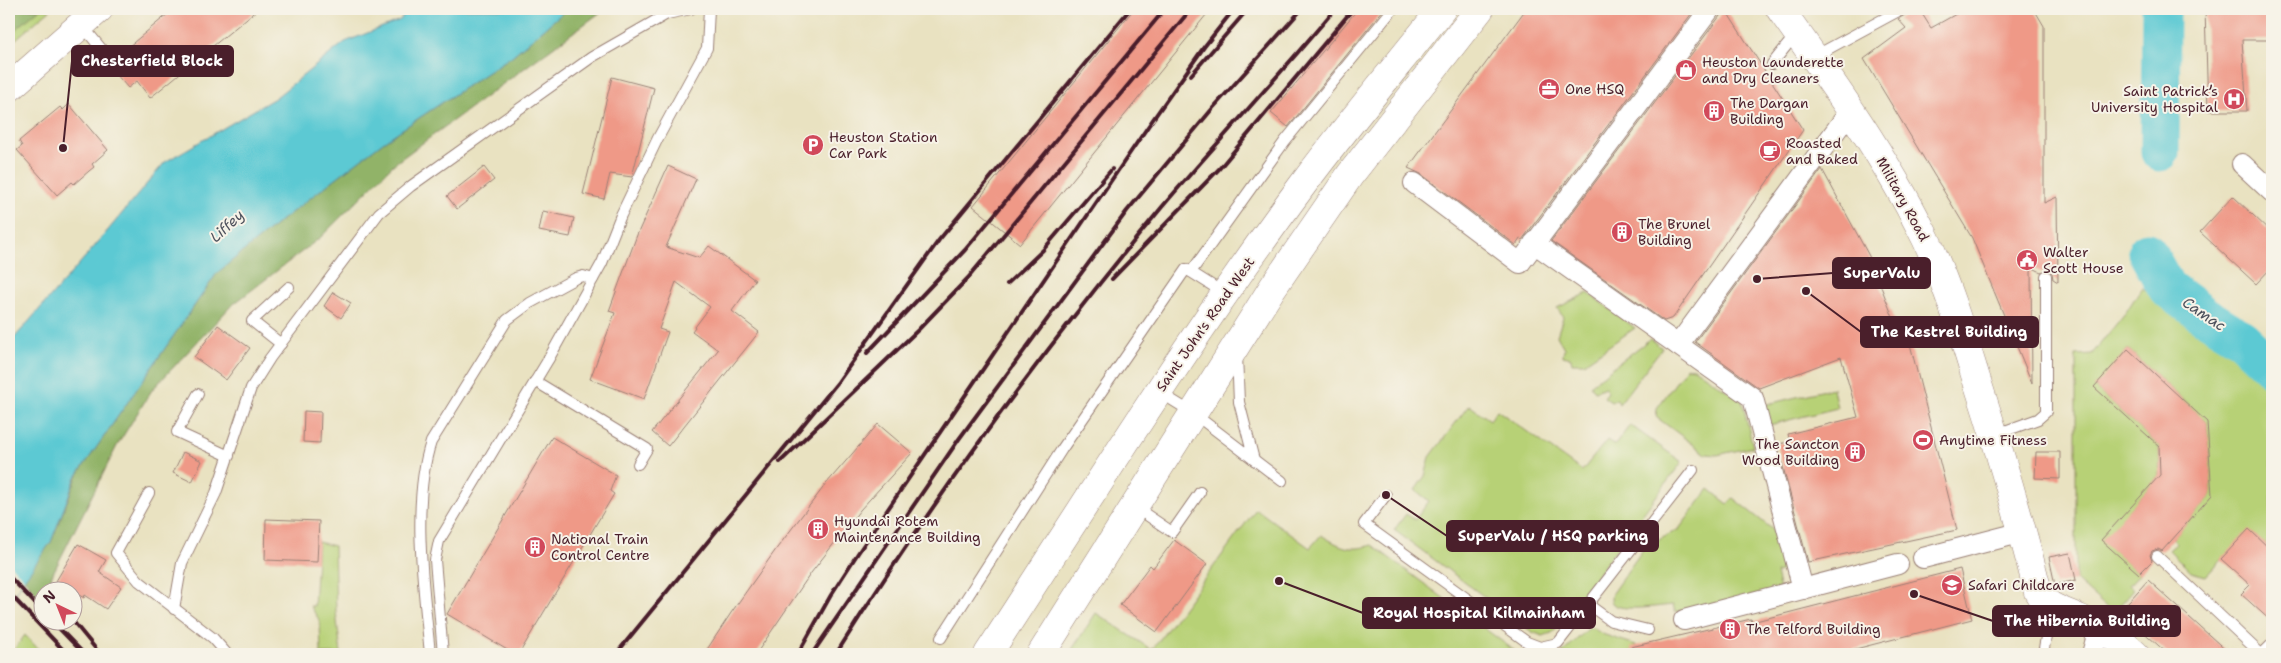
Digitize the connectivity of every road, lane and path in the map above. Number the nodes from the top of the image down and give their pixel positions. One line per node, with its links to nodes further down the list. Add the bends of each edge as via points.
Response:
1 (691, 9): 25 (lane, via 667,14 592,57 385,207)
2 (708, 9): 22 (lane, via 707,48 658,138)
3 (1393, 9): 20 (lane, via 1285,141)
4 (1442, 9): 24 (main road, Saint John's Road West, via 1304,182)
5 (1480, 9): 26 (main road, via 1350,175)
6 (1710, 9): 19 (street)
7 (1780, 9): 10 (main road, Military Road)
8 (1902, 9): 11 (lane)
9 (90, 17): 12 (lane); 14 (main road)
10 (1797, 33): 11 (main road, Military Road); 13 (lane)
11 (1814, 56): 15 (main road, Military Road)
12 (112, 62)
13 (1772, 64)
14 (9, 88)
15 (1851, 110): 27 (street); 32 (main road, Military Road, via 1893,178 1944,279)
16 (2242, 164): 18 (street)
17 (1414, 183): 19 (street, via 1520,263)
18 (2272, 192)
19 (1534, 243): 27 (street)
20 (1191, 272): 24 (lane); 53 (lane, via 1186,269 1062,449)
21 (2046, 276): 32 (lane, via 2046,412 2038,419)
22 (593, 279): 28 (lane); 57 (lane, via 576,278 530,303 508,320 432,442 426,464 421,521)
23 (289, 286): 25 (lane, via 252,321)
24 (1225, 294): 29 (main road, Saint John's Road West)
25 (281, 344): 33 (lane, via 251,388)
26 (1236, 345): 31 (main road); 34 (lane, via 1238,402)
27 (1678, 345): 46 (street, via 1753,398)
28 (535, 381): 35 (lane, via 646,449); 58 (lane, via 439,541 435,560)
29 (1158, 391): 31 (lane); 59 (main road, Saint John's Road West)
30 (198, 394): 33 (lane, via 177,432)
31 (1193, 413): 34 (lane); 41 (main road)
32 (1994, 435): 42 (main road, Military Road)
33 (229, 456): 49 (lane, via 216,493 182,563)
34 (1254, 460): 37 (lane)
35 (638, 464)
36 (1693, 470): 47 (lane)
37 (1282, 481)
38 (1200, 492): 41 (lane, via 1172,532)
39 (149, 493): 49 (lane, via 116,552 139,581)
40 (1386, 495): 55 (lane, via 1364,524)
41 (1134, 507): 60 (main road)
42 (2023, 532): 44 (street); 48 (main road, Military Road, via 2038,592)
43 (2157, 556): 64 (lane)
44 (1923, 558)
45 (1898, 564): 46 (street)
46 (1803, 589): 50 (street)
47 (1588, 605): 52 (lane, via 1611,620); 55 (lane, via 1558,643)
48 (2052, 607): 51 (main road); 61 (lane)
49 (174, 610): 56 (lane, via 213,638)
50 (1684, 620)
51 (2099, 628): 62 (street); 63 (main road)
52 (1648, 630)
53 (941, 638)
54 (2272, 644): 64 (lane)
55 (1541, 651)
56 (227, 654)
57 (430, 654)
58 (443, 654)
59 (988, 654)
60 (1041, 654)
61 (2043, 654)
62 (2092, 654)
63 (2135, 654)
64 (2262, 654)

